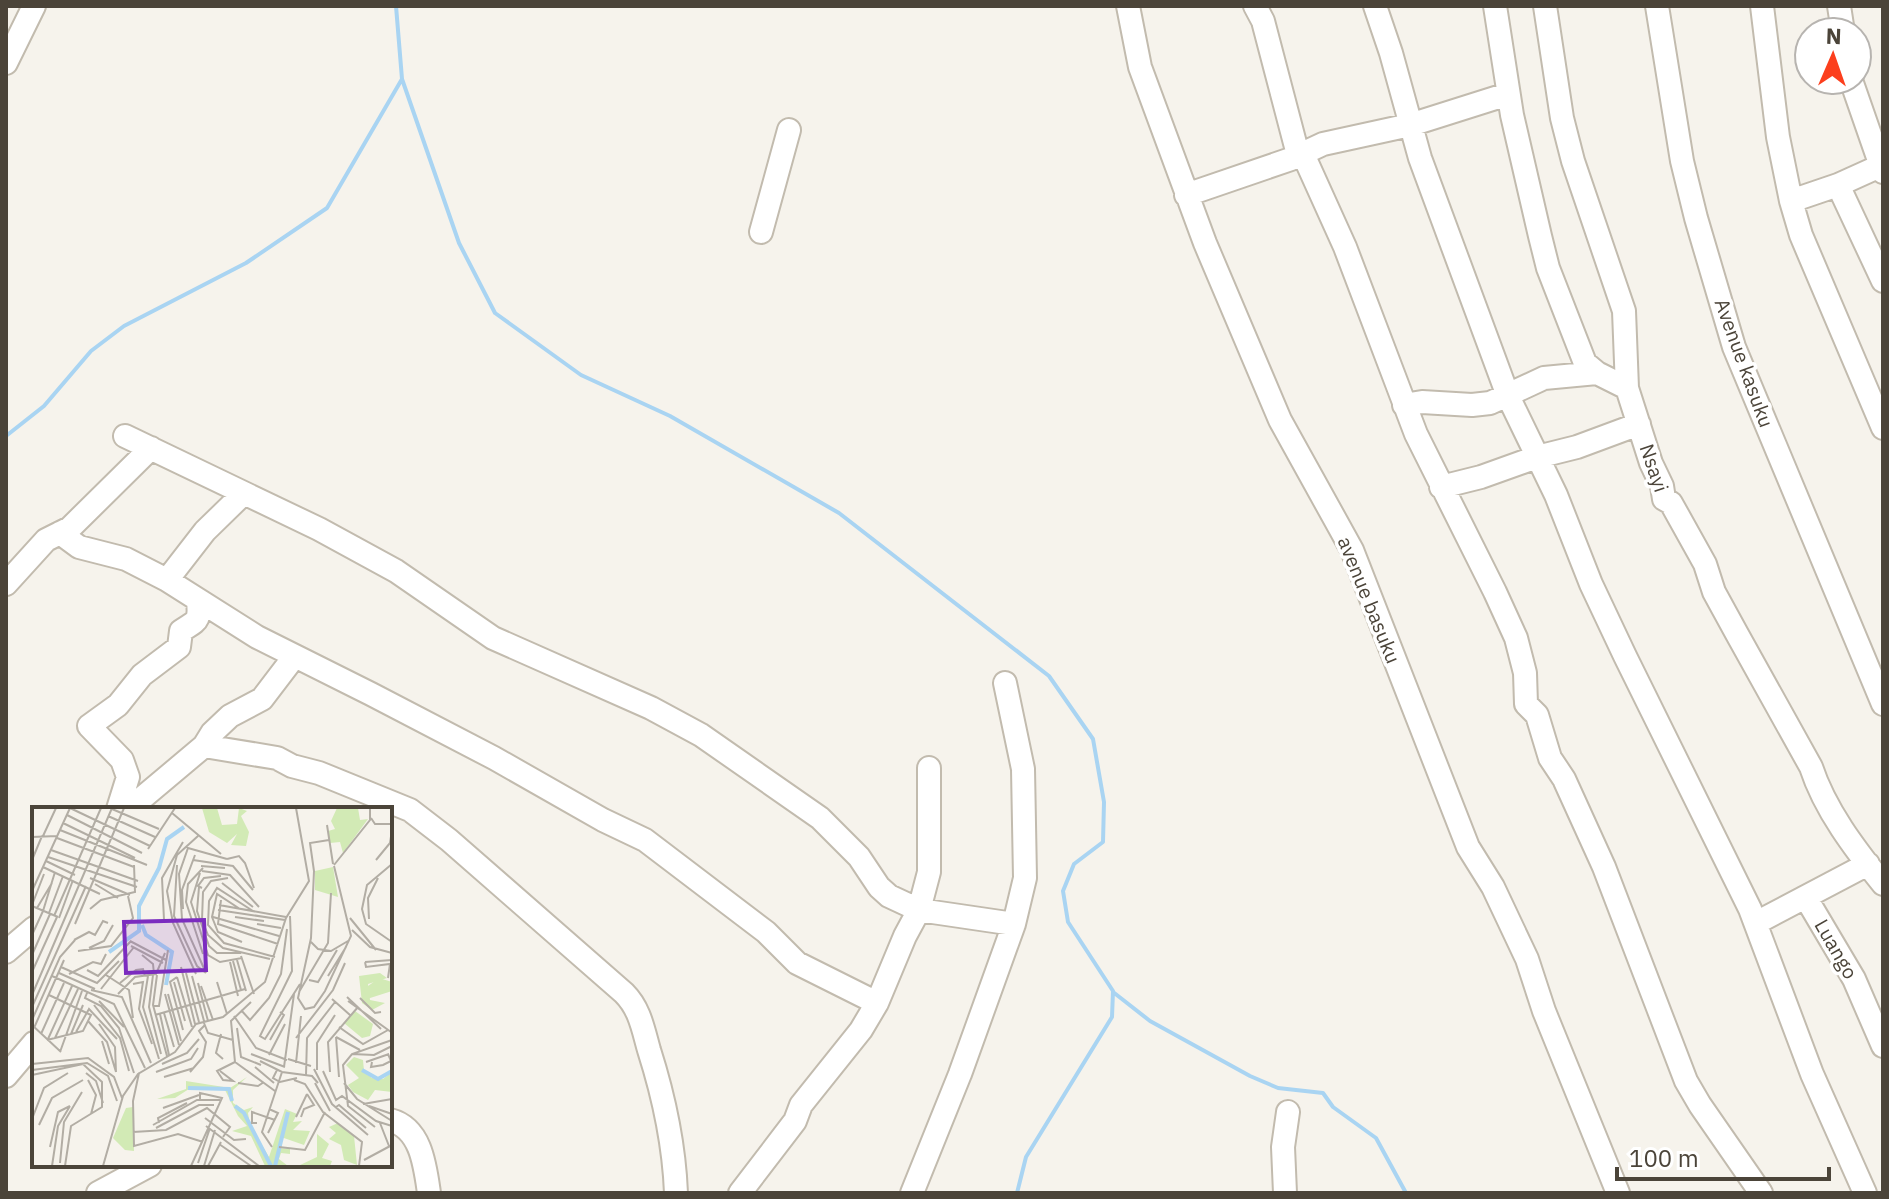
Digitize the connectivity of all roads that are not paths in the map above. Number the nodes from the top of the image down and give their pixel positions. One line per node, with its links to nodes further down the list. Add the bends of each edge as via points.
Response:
1 (34, 6): 9 (street)
2 (1128, 6): 17 (street, avenue basuku, via 1140,67)
3 (1255, 6): 14 (street, via 1296,147)
4 (1375, 6): 12 (street)
5 (1495, 6): 10 (street)
6 (1545, 6): 22 (street, Nsayi, via 1573,161 1624,311)
7 (1657, 6): 38 (street, Avenue kasuku, via 1682,161 1734,347)
8 (1762, 6): 18 (street)
9 (6, 63)
10 (1508, 94): 12 (street); 21 (street, via 1548,268 1580,354)
11 (1857, 96): 15 (street)
12 (1410, 125): 14 (street); 23 (street)
13 (789, 130): 19 (street)
14 (1303, 154): 17 (street); 24 (street, via 1345,247)
15 (1882, 169): 16 (street)
16 (1838, 185): 18 (street); 20 (street)
17 (1186, 195): 64 (street, avenue basuku, via 1280,420 1352,550 1468,847 1527,959)
18 (1791, 201): 26 (street)
19 (761, 232)
20 (1883, 281)
21 (1597, 373): 22 (street); 23 (street, via 1544,378)
22 (1627, 388): 25 (street, Nsayi)
23 (1508, 396): 24 (street, via 1472,405); 29 (street)
24 (1404, 405): 30 (street)
25 (1639, 424): 29 (street); 43 (street, Nsayi, via 1664,499 1701,556 1714,592 1819,790)
26 (1883, 428)
27 (125, 436): 28 (street)
28 (151, 448): 31 (street); 32 (street)
29 (1537, 457): 30 (street); 47 (street, via 1613,632)
30 (1441, 487): 65 (street, via 1516,638 1526,704 1537,715 1550,758 1604,867 1686,1081)
31 (243, 494): 33 (street); 46 (street, via 396,571 493,638 701,735 820,818 859,857 879,887)
32 (60, 533): 33 (street, via 79,547 126,559); 34 (street, via 46,540)
33 (167, 580): 35 (street)
34 (6, 584)
35 (198, 600): 36 (street); 41 (street, via 198,618 181,631 179,647 89,726 122,760 128,777)
36 (294, 657): 39 (street, via 262,699 230,716); 51 (street, via 645,840 766,932 797,963)
37 (1005, 683): 48 (street, via 1023,769 1025,878)
38 (1881, 696)
39 (204, 746): 42 (street); 60 (street, via 277,758 410,810 624,993 638,1012 662,1091)
40 (929, 768): 46 (street, via 929,872)
41 (119, 807)
42 (131, 807)
43 (1868, 864): 44 (street, Nsayi); 45 (street)
44 (1883, 884)
45 (1806, 898): 47 (street); 53 (street, Luango, via 1854,979)
46 (919, 910): 48 (street); 51 (street)
47 (1756, 923): 66 (street, via 1812,1074)
48 (1014, 924): 62 (street)
49 (32, 930): 50 (street)
50 (6, 952)
51 (877, 1003): 61 (street)
52 (32, 1045): 54 (street)
53 (1883, 1046)
54 (6, 1076)
55 (1288, 1112): 63 (street)
56 (392, 1121): 59 (street, via 415,1136)
57 (146, 1167): 58 (street)
58 (98, 1193)
59 (429, 1193)
60 (676, 1193)
61 (740, 1193)
62 (912, 1193)
63 (1285, 1193)
64 (1618, 1193)
65 (1761, 1193)
66 (1865, 1193)

